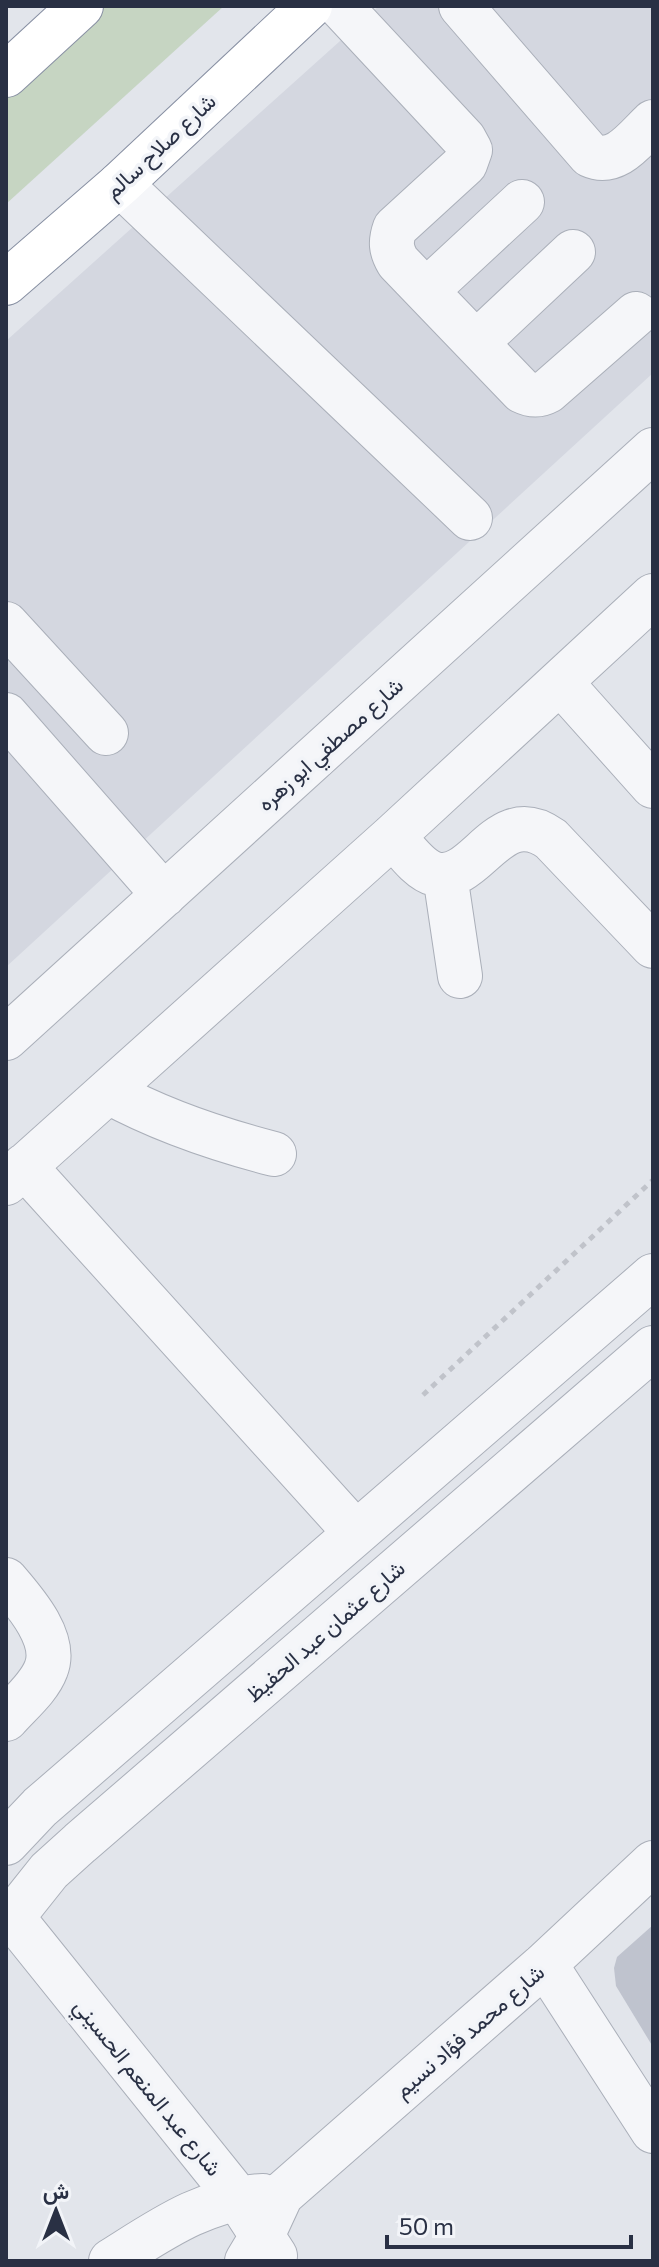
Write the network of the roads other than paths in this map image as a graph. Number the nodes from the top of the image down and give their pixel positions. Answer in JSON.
{"nodes":[{"id":1,"x":81,"y":6,"type":"edge"},
{"id":2,"x":310,"y":6,"type":"edge"},
{"id":3,"x":340,"y":6,"type":"edge"},
{"id":4,"x":461,"y":6,"type":"edge"},
{"id":5,"x":6,"y":75,"type":"edge"},
{"id":6,"x":653,"y":122,"type":"edge"},
{"id":7,"x":120,"y":184,"type":"junction"},
{"id":8,"x":522,"y":202,"type":"dead end"},
{"id":9,"x":573,"y":252,"type":"dead end"},
{"id":10,"x":6,"y":283,"type":"edge"},
{"id":11,"x":426,"y":291,"type":"junction"},
{"id":12,"x":636,"y":314,"type":"dead end"},
{"id":13,"x":476,"y":343,"type":"junction"},
{"id":14,"x":653,"y":450,"type":"edge"},
{"id":15,"x":470,"y":518,"type":"dead end"},
{"id":16,"x":653,"y":596,"type":"edge"},
{"id":17,"x":6,"y":624,"type":"edge"},
{"id":18,"x":560,"y":682,"type":"junction"},
{"id":19,"x":6,"y":715,"type":"edge"},
{"id":20,"x":106,"y":733,"type":"dead end"},
{"id":21,"x":653,"y":786,"type":"edge"},
{"id":22,"x":393,"y":836,"type":"junction"},
{"id":23,"x":445,"y":875,"type":"junction"},
{"id":24,"x":164,"y":895,"type":"junction"},
{"id":25,"x":653,"y":946,"type":"edge"},
{"id":26,"x":460,"y":976,"type":"dead end"},
{"id":27,"x":6,"y":1038,"type":"edge"},
{"id":28,"x":109,"y":1092,"type":"junction"},
{"id":29,"x":274,"y":1154,"type":"dead end"},
{"id":30,"x":15,"y":1174,"type":"edge"},
{"id":31,"x":653,"y":1276,"type":"edge"},
{"id":32,"x":653,"y":1348,"type":"edge"},
{"id":33,"x":356,"y":1533,"type":"junction"},
{"id":34,"x":6,"y":1580,"type":"edge"},
{"id":35,"x":6,"y":1719,"type":"edge"},
{"id":36,"x":6,"y":1843,"type":"edge"},
{"id":37,"x":653,"y":1863,"type":"edge"},
{"id":38,"x":9,"y":1921,"type":"edge"},
{"id":39,"x":545,"y":1964,"type":"junction"},
{"id":40,"x":653,"y":2131,"type":"edge"},
{"id":41,"x":281,"y":2195,"type":"junction"},
{"id":42,"x":237,"y":2197,"type":"junction"},
{"id":43,"x":262,"y":2253,"type":"edge"},
{"id":44,"x":111,"y":2261,"type":"edge"}],
"edges":[{"from":1,"to":5,"type":"highway"},
{"from":2,"to":7,"type":"highway","name":"شارع صلاح سالم"},
{"from":3,"to":11,"type":"street"},
{"from":4,"to":6,"type":"street"},
{"from":7,"to":10,"type":"highway","name":"شارع صلاح سالم"},
{"from":7,"to":15,"type":"street"},
{"from":8,"to":11,"type":"street"},
{"from":9,"to":13,"type":"street"},
{"from":11,"to":13,"type":"street"},
{"from":12,"to":13,"type":"street"},
{"from":14,"to":24,"type":"street","name":"شارع مصطفي ابو زهره"},
{"from":16,"to":18,"type":"street"},
{"from":17,"to":20,"type":"street"},
{"from":18,"to":21,"type":"street"},
{"from":18,"to":22,"type":"street"},
{"from":19,"to":24,"type":"street"},
{"from":22,"to":23,"type":"street"},
{"from":22,"to":28,"type":"street"},
{"from":23,"to":25,"type":"street"},
{"from":23,"to":26,"type":"street"},
{"from":24,"to":27,"type":"street","name":"شارع مصطفي ابو زهره"},
{"from":28,"to":29,"type":"street"},
{"from":28,"to":30,"type":"street"},
{"from":30,"to":33,"type":"street"},
{"from":31,"to":33,"type":"street"},
{"from":32,"to":38,"type":"street","name":"شارع عثمان عبد الحفيظ"},
{"from":33,"to":36,"type":"street"},
{"from":34,"to":35,"type":"street"},
{"from":37,"to":39,"type":"street","name":"شارع محمد فؤاد نسيم"},
{"from":38,"to":42,"type":"street","name":"شارع عبد المنعم الحسيني"},
{"from":39,"to":40,"type":"street"},
{"from":39,"to":41,"type":"street","name":"شارع محمد فؤاد نسيم"},
{"from":41,"to":42,"type":"street"},
{"from":41,"to":43,"type":"street","name":"شارع محمد فؤاد نسيم"},
{"from":42,"to":43,"type":"street","name":"شارع عبد المنعم الحسيني"},
{"from":42,"to":44,"type":"street"}]}
